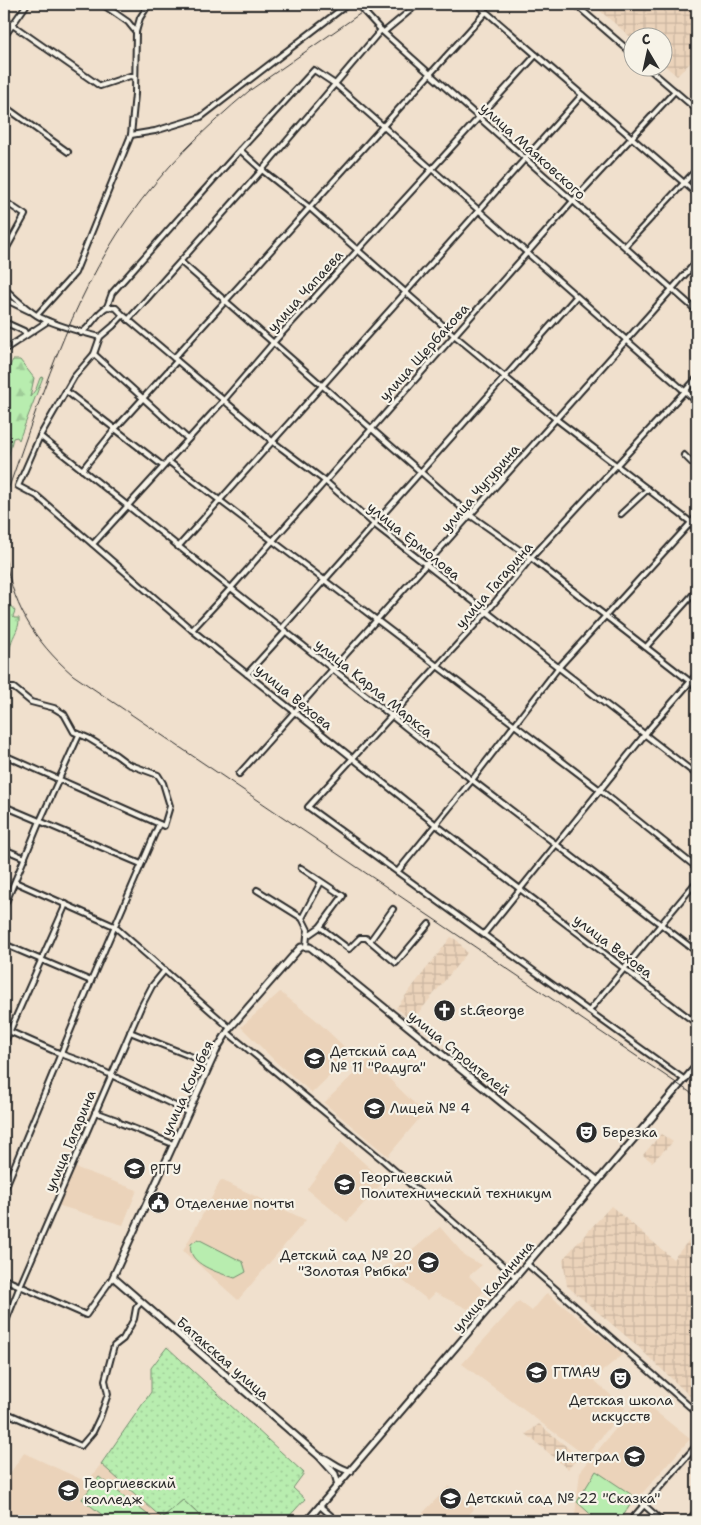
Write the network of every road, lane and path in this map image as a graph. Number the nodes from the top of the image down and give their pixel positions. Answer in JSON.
{"nodes":[{"id":1,"x":27,"y":4,"type":"edge"},
{"id":2,"x":102,"y":4,"type":"edge"},
{"id":3,"x":149,"y":4,"type":"edge"},
{"id":4,"x":348,"y":4,"type":"edge"},
{"id":5,"x":357,"y":4,"type":"edge"},
{"id":6,"x":418,"y":4,"type":"edge"},
{"id":7,"x":477,"y":4,"type":"edge"},
{"id":8,"x":575,"y":4,"type":"edge"},
{"id":9,"x":486,"y":12,"type":"junction"},
{"id":10,"x":140,"y":18,"type":"junction"},
{"id":11,"x":4,"y":20,"type":"edge"},
{"id":12,"x":128,"y":22,"type":"junction"},
{"id":13,"x":12,"y":25,"type":"junction"},
{"id":14,"x":383,"y":31,"type":"junction"},
{"id":15,"x":136,"y":32,"type":"junction"},
{"id":16,"x":4,"y":37,"type":"edge"},
{"id":17,"x":624,"y":46,"type":"edge"},
{"id":18,"x":536,"y":55,"type":"junction"},
{"id":19,"x":430,"y":74,"type":"junction"},
{"id":20,"x":135,"y":77,"type":"junction"},
{"id":21,"x":660,"y":78,"type":"edge"},
{"id":22,"x":335,"y":84,"type":"junction"},
{"id":23,"x":675,"y":91,"type":"junction"},
{"id":24,"x":582,"y":95,"type":"junction"},
{"id":25,"x":4,"y":106,"type":"edge"},
{"id":26,"x":697,"y":110,"type":"edge"},
{"id":27,"x":479,"y":118,"type":"junction"},
{"id":28,"x":383,"y":126,"type":"junction"},
{"id":29,"x":131,"y":135,"type":"junction"},
{"id":30,"x":632,"y":138,"type":"junction"},
{"id":31,"x":240,"y":150,"type":"junction"},
{"id":32,"x":68,"y":152,"type":"dead end"},
{"id":33,"x":525,"y":159,"type":"junction"},
{"id":34,"x":432,"y":169,"type":"junction"},
{"id":35,"x":697,"y":169,"type":"edge"},
{"id":36,"x":262,"y":170,"type":"junction"},
{"id":37,"x":685,"y":183,"type":"junction"},
{"id":38,"x":697,"y":194,"type":"edge"},
{"id":39,"x":4,"y":201,"type":"edge"},
{"id":40,"x":573,"y":202,"type":"junction"},
{"id":41,"x":310,"y":208,"type":"junction"},
{"id":42,"x":479,"y":210,"type":"junction"},
{"id":43,"x":625,"y":246,"type":"junction"},
{"id":44,"x":358,"y":250,"type":"junction"},
{"id":45,"x":4,"y":252,"type":"edge"},
{"id":46,"x":528,"y":253,"type":"junction"},
{"id":47,"x":697,"y":260,"type":"edge"},
{"id":48,"x":181,"y":262,"type":"junction"},
{"id":49,"x":4,"y":288,"type":"edge"},
{"id":50,"x":672,"y":289,"type":"junction"},
{"id":51,"x":406,"y":292,"type":"junction"},
{"id":52,"x":576,"y":297,"type":"junction"},
{"id":53,"x":4,"y":299,"type":"edge"},
{"id":54,"x":226,"y":301,"type":"junction"},
{"id":55,"x":106,"y":307,"type":"junction"},
{"id":56,"x":697,"y":311,"type":"edge"},
{"id":57,"x":36,"y":314,"type":"junction"},
{"id":58,"x":123,"y":316,"type":"junction"},
{"id":59,"x":128,"y":320,"type":"junction"},
{"id":60,"x":48,"y":321,"type":"junction"},
{"id":61,"x":4,"y":322,"type":"edge"},
{"id":62,"x":82,"y":333,"type":"junction"},
{"id":63,"x":26,"y":334,"type":"junction"},
{"id":64,"x":454,"y":335,"type":"junction"},
{"id":65,"x":100,"y":337,"type":"junction"},
{"id":66,"x":626,"y":340,"type":"junction"},
{"id":67,"x":273,"y":343,"type":"junction"},
{"id":68,"x":4,"y":350,"type":"edge"},
{"id":69,"x":94,"y":354,"type":"junction"},
{"id":70,"x":176,"y":360,"type":"junction"},
{"id":71,"x":505,"y":377,"type":"junction"},
{"id":72,"x":697,"y":378,"type":"edge"},
{"id":73,"x":322,"y":386,"type":"junction"},
{"id":74,"x":66,"y":391,"type":"junction"},
{"id":75,"x":685,"y":391,"type":"junction"},
{"id":76,"x":143,"y":398,"type":"junction"},
{"id":77,"x":224,"y":400,"type":"junction"},
{"id":78,"x":697,"y":402,"type":"edge"},
{"id":79,"x":556,"y":419,"type":"junction"},
{"id":80,"x":115,"y":429,"type":"junction"},
{"id":81,"x":372,"y":429,"type":"junction"},
{"id":82,"x":40,"y":436,"type":"junction"},
{"id":83,"x":188,"y":439,"type":"junction"},
{"id":84,"x":272,"y":441,"type":"junction"},
{"id":85,"x":684,"y":455,"type":"dead end"},
{"id":86,"x":168,"y":461,"type":"junction"},
{"id":87,"x":697,"y":461,"type":"edge"},
{"id":88,"x":617,"y":465,"type":"junction"},
{"id":89,"x":163,"y":466,"type":"junction"},
{"id":90,"x":82,"y":470,"type":"junction"},
{"id":91,"x":421,"y":472,"type":"junction"},
{"id":92,"x":324,"y":482,"type":"junction"},
{"id":93,"x":648,"y":489,"type":"junction"},
{"id":94,"x":219,"y":500,"type":"junction"},
{"id":95,"x":128,"y":506,"type":"junction"},
{"id":96,"x":621,"y":514,"type":"dead end"},
{"id":97,"x":470,"y":515,"type":"junction"},
{"id":98,"x":697,"y":516,"type":"edge"},
{"id":99,"x":691,"y":523,"type":"junction"},
{"id":100,"x":375,"y":525,"type":"junction"},
{"id":101,"x":697,"y":528,"type":"edge"},
{"id":102,"x":272,"y":540,"type":"junction"},
{"id":103,"x":93,"y":544,"type":"junction"},
{"id":104,"x":178,"y":547,"type":"junction"},
{"id":105,"x":531,"y":558,"type":"junction"},
{"id":106,"x":426,"y":566,"type":"junction"},
{"id":107,"x":325,"y":581,"type":"junction"},
{"id":108,"x":231,"y":588,"type":"junction"},
{"id":109,"x":697,"y":590,"type":"edge"},
{"id":110,"x":486,"y":613,"type":"junction"},
{"id":111,"x":606,"y":616,"type":"junction"},
{"id":112,"x":376,"y":620,"type":"junction"},
{"id":113,"x":192,"y":630,"type":"junction"},
{"id":114,"x":284,"y":630,"type":"junction"},
{"id":115,"x":646,"y":647,"type":"junction"},
{"id":116,"x":437,"y":666,"type":"junction"},
{"id":117,"x":558,"y":668,"type":"junction"},
{"id":118,"x":332,"y":669,"type":"junction"},
{"id":119,"x":248,"y":674,"type":"junction"},
{"id":120,"x":697,"y":674,"type":"edge"},
{"id":121,"x":690,"y":682,"type":"junction"},
{"id":122,"x":697,"y":687,"type":"edge"},
{"id":123,"x":4,"y":692,"type":"edge"},
{"id":124,"x":294,"y":712,"type":"junction"},
{"id":125,"x":391,"y":716,"type":"junction"},
{"id":126,"x":514,"y":725,"type":"junction"},
{"id":127,"x":79,"y":735,"type":"junction"},
{"id":128,"x":645,"y":735,"type":"junction"},
{"id":129,"x":4,"y":755,"type":"edge"},
{"id":130,"x":352,"y":758,"type":"junction"},
{"id":131,"x":239,"y":774,"type":"dead end"},
{"id":132,"x":697,"y":775,"type":"edge"},
{"id":133,"x":58,"y":779,"type":"junction"},
{"id":134,"x":472,"y":780,"type":"junction"},
{"id":135,"x":600,"y":790,"type":"junction"},
{"id":136,"x":4,"y":806,"type":"edge"},
{"id":137,"x":40,"y":821,"type":"junction"},
{"id":138,"x":159,"y":824,"type":"junction"},
{"id":139,"x":435,"y":824,"type":"junction"},
{"id":140,"x":558,"y":844,"type":"junction"},
{"id":141,"x":4,"y":849,"type":"edge"},
{"id":142,"x":25,"y":858,"type":"junction"},
{"id":143,"x":141,"y":864,"type":"junction"},
{"id":144,"x":300,"y":868,"type":"dead end"},
{"id":145,"x":697,"y":868,"type":"edge"},
{"id":146,"x":398,"y":871,"type":"junction"},
{"id":147,"x":697,"y":881,"type":"edge"},
{"id":148,"x":15,"y":882,"type":"junction"},
{"id":149,"x":321,"y":882,"type":"junction"},
{"id":150,"x":257,"y":890,"type":"dead end"},
{"id":151,"x":520,"y":890,"type":"junction"},
{"id":152,"x":5,"y":900,"type":"edge"},
{"id":153,"x":66,"y":904,"type":"junction"},
{"id":154,"x":4,"y":906,"type":"edge"},
{"id":155,"x":393,"y":909,"type":"dead end"},
{"id":156,"x":302,"y":918,"type":"junction"},
{"id":157,"x":428,"y":924,"type":"dead end"},
{"id":158,"x":661,"y":925,"type":"junction"},
{"id":159,"x":114,"y":926,"type":"junction"},
{"id":160,"x":320,"y":927,"type":"junction"},
{"id":161,"x":484,"y":934,"type":"junction"},
{"id":162,"x":307,"y":936,"type":"junction"},
{"id":163,"x":370,"y":940,"type":"junction"},
{"id":164,"x":4,"y":944,"type":"edge"},
{"id":165,"x":306,"y":946,"type":"junction"},
{"id":166,"x":697,"y":952,"type":"edge"},
{"id":167,"x":41,"y":959,"type":"junction"},
{"id":168,"x":165,"y":970,"type":"junction"},
{"id":169,"x":625,"y":970,"type":"junction"},
{"id":170,"x":91,"y":981,"type":"junction"},
{"id":171,"x":589,"y":1012,"type":"junction"},
{"id":172,"x":697,"y":1024,"type":"edge"},
{"id":173,"x":4,"y":1029,"type":"edge"},
{"id":174,"x":229,"y":1030,"type":"junction"},
{"id":175,"x":10,"y":1032,"type":"junction"},
{"id":176,"x":130,"y":1032,"type":"junction"},
{"id":177,"x":4,"y":1044,"type":"edge"},
{"id":178,"x":61,"y":1054,"type":"junction"},
{"id":179,"x":210,"y":1064,"type":"junction"},
{"id":180,"x":697,"y":1065,"type":"edge"},
{"id":181,"x":112,"y":1074,"type":"junction"},
{"id":182,"x":686,"y":1080,"type":"junction"},
{"id":183,"x":95,"y":1112,"type":"junction"},
{"id":184,"x":188,"y":1112,"type":"junction"},
{"id":185,"x":173,"y":1144,"type":"junction"},
{"id":186,"x":598,"y":1181,"type":"junction"},
{"id":187,"x":4,"y":1188,"type":"edge"},
{"id":188,"x":527,"y":1264,"type":"junction"},
{"id":189,"x":112,"y":1277,"type":"junction"},
{"id":190,"x":516,"y":1277,"type":"junction"},
{"id":191,"x":4,"y":1278,"type":"edge"},
{"id":192,"x":20,"y":1286,"type":"junction"},
{"id":193,"x":141,"y":1302,"type":"junction"},
{"id":194,"x":4,"y":1326,"type":"edge"},
{"id":195,"x":697,"y":1413,"type":"edge"},
{"id":196,"x":4,"y":1415,"type":"edge"},
{"id":197,"x":697,"y":1445,"type":"edge"},
{"id":198,"x":319,"y":1456,"type":"junction"},
{"id":199,"x":350,"y":1471,"type":"junction"},
{"id":200,"x":338,"y":1485,"type":"junction"},
{"id":201,"x":644,"y":1505,"type":"junction"},
{"id":202,"x":320,"y":1506,"type":"junction"},
{"id":203,"x":697,"y":1511,"type":"edge"},
{"id":204,"x":307,"y":1521,"type":"edge"},
{"id":205,"x":337,"y":1521,"type":"edge"},
{"id":206,"x":630,"y":1521,"type":"edge"},
{"id":207,"x":662,"y":1521,"type":"edge"},
{"id":208,"x":688,"y":1521,"type":"edge"}],
"edges":[{"from":1,"to":13,"type":"street"},
{"from":2,"to":12,"type":"street"},
{"from":3,"to":10,"type":"street"},
{"from":4,"to":29,"type":"street"},
{"from":5,"to":14,"type":"street","name":"улица Маяковского"},
{"from":6,"to":14,"type":"street"},
{"from":7,"to":9,"type":"street"},
{"from":8,"to":17,"type":"street"},
{"from":9,"to":18,"type":"street"},
{"from":9,"to":19,"type":"street"},
{"from":10,"to":12,"type":"street"},
{"from":10,"to":15,"type":"street"},
{"from":11,"to":13,"type":"street"},
{"from":12,"to":15,"type":"street"},
{"from":13,"to":16,"type":"street"},
{"from":13,"to":20,"type":"street"},
{"from":14,"to":19,"type":"street","name":"улица Маяковского"},
{"from":14,"to":22,"type":"street"},
{"from":15,"to":20,"type":"street"},
{"from":18,"to":24,"type":"street"},
{"from":18,"to":27,"type":"street","name":"улица Чапаева"},
{"from":19,"to":27,"type":"street","name":"улица Маяковского"},
{"from":19,"to":28,"type":"street"},
{"from":20,"to":29,"type":"street"},
{"from":21,"to":23,"type":"street"},
{"from":22,"to":28,"type":"street"},
{"from":22,"to":31,"type":"street"},
{"from":22,"to":36,"type":"street"},
{"from":23,"to":26,"type":"street"},
{"from":23,"to":30,"type":"street","name":"улица Щербакова"},
{"from":24,"to":30,"type":"street"},
{"from":24,"to":33,"type":"street"},
{"from":25,"to":32,"type":"street"},
{"from":27,"to":33,"type":"street","name":"улица Маяковского"},
{"from":27,"to":34,"type":"street","name":"улица Чапаева"},
{"from":28,"to":34,"type":"street"},
{"from":28,"to":41,"type":"street"},
{"from":29,"to":57,"type":"street"},
{"from":30,"to":37,"type":"street"},
{"from":30,"to":40,"type":"street","name":"улица Щербакова"},
{"from":31,"to":36,"type":"street"},
{"from":31,"to":55,"type":"street"},
{"from":33,"to":40,"type":"street","name":"улица Маяковского"},
{"from":33,"to":42,"type":"street"},
{"from":34,"to":42,"type":"street"},
{"from":34,"to":44,"type":"street","name":"улица Чапаева"},
{"from":35,"to":37,"type":"street"},
{"from":36,"to":41,"type":"street"},
{"from":36,"to":48,"type":"street"},
{"from":37,"to":38,"type":"street"},
{"from":37,"to":43,"type":"street"},
{"from":39,"to":45,"type":"street"},
{"from":40,"to":43,"type":"street","name":"улица Маяковского"},
{"from":40,"to":46,"type":"street","name":"улица Щербакова"},
{"from":41,"to":44,"type":"street"},
{"from":41,"to":54,"type":"street"},
{"from":42,"to":46,"type":"street"},
{"from":42,"to":51,"type":"street"},
{"from":43,"to":50,"type":"street","name":"улица Маяковского"},
{"from":44,"to":51,"type":"street"},
{"from":44,"to":67,"type":"street","name":"улица Чапаева"},
{"from":46,"to":52,"type":"street"},
{"from":46,"to":64,"type":"street","name":"улица Щербакова"},
{"from":47,"to":50,"type":"street","name":"улица Чугурина"},
{"from":48,"to":54,"type":"street"},
{"from":48,"to":59,"type":"street"},
{"from":49,"to":57,"type":"street"},
{"from":50,"to":56,"type":"street","name":"улица Маяковского"},
{"from":50,"to":66,"type":"street","name":"улица Чугурина"},
{"from":51,"to":64,"type":"street"},
{"from":51,"to":73,"type":"street"},
{"from":52,"to":66,"type":"street"},
{"from":52,"to":71,"type":"street"},
{"from":53,"to":57,"type":"street"},
{"from":54,"to":67,"type":"street"},
{"from":54,"to":70,"type":"street"},
{"from":55,"to":58,"type":"street","name":"улица Ермолова"},
{"from":55,"to":62,"type":"street"},
{"from":57,"to":60,"type":"street"},
{"from":58,"to":59,"type":"street","name":"улица Ермолова"},
{"from":58,"to":65,"type":"street"},
{"from":59,"to":70,"type":"street","name":"улица Ермолова"},
{"from":60,"to":62,"type":"street"},
{"from":60,"to":63,"type":"street"},
{"from":61,"to":63,"type":"street"},
{"from":62,"to":65,"type":"street"},
{"from":63,"to":68,"type":"street"},
{"from":64,"to":71,"type":"street"},
{"from":64,"to":81,"type":"street","name":"улица Щербакова"},
{"from":65,"to":69,"type":"street","name":"улица Вехова"},
{"from":66,"to":75,"type":"street"},
{"from":66,"to":79,"type":"street","name":"улица Чугурина"},
{"from":67,"to":73,"type":"street"},
{"from":67,"to":77,"type":"street","name":"улица Чапаева"},
{"from":69,"to":74,"type":"street","name":"улица Вехова"},
{"from":69,"to":76,"type":"street"},
{"from":70,"to":76,"type":"street"},
{"from":70,"to":77,"type":"street","name":"улица Ермолова"},
{"from":71,"to":79,"type":"street"},
{"from":71,"to":91,"type":"street"},
{"from":72,"to":75,"type":"street","name":"улица Гагарина"},
{"from":73,"to":81,"type":"street"},
{"from":73,"to":84,"type":"street"},
{"from":74,"to":80,"type":"street"},
{"from":74,"to":82,"type":"street","name":"улица Вехова"},
{"from":75,"to":78,"type":"street"},
{"from":75,"to":88,"type":"street","name":"улица Гагарина"},
{"from":76,"to":80,"type":"street"},
{"from":76,"to":83,"type":"street"},
{"from":77,"to":83,"type":"street","name":"улица Чапаева"},
{"from":77,"to":84,"type":"street","name":"улица Ермолова"},
{"from":79,"to":88,"type":"street"},
{"from":79,"to":97,"type":"street","name":"улица Чугурина"},
{"from":80,"to":89,"type":"street"},
{"from":80,"to":90,"type":"street"},
{"from":81,"to":91,"type":"street"},
{"from":81,"to":92,"type":"street","name":"улица Щербакова"},
{"from":82,"to":90,"type":"street","name":"улица Карла Маркса"},
{"from":82,"to":103,"type":"street","name":"улица Вехова"},
{"from":83,"to":86,"type":"street","name":"улица Чапаева"},
{"from":84,"to":92,"type":"street","name":"улица Ермолова"},
{"from":84,"to":94,"type":"street"},
{"from":85,"to":87,"type":"street"},
{"from":86,"to":89,"type":"street","name":"улица Чапаева"},
{"from":86,"to":94,"type":"street"},
{"from":88,"to":93,"type":"street"},
{"from":88,"to":105,"type":"street","name":"улица Гагарина"},
{"from":89,"to":95,"type":"street","name":"улица Чапаева"},
{"from":90,"to":95,"type":"street","name":"улица Карла Маркса"},
{"from":91,"to":97,"type":"street"},
{"from":91,"to":100,"type":"street"},
{"from":92,"to":100,"type":"street","name":"улица Ермолова"},
{"from":92,"to":102,"type":"street","name":"улица Щербакова"},
{"from":93,"to":96,"type":"street"},
{"from":93,"to":99,"type":"street"},
{"from":94,"to":102,"type":"street"},
{"from":94,"to":104,"type":"street"},
{"from":95,"to":103,"type":"street","name":"улица Чапаева"},
{"from":95,"to":104,"type":"street","name":"улица Карла Маркса"},
{"from":97,"to":105,"type":"street"},
{"from":97,"to":106,"type":"street","name":"улица Чугурина"},
{"from":98,"to":99,"type":"street"},
{"from":99,"to":101,"type":"street"},
{"from":99,"to":111,"type":"street"},
{"from":100,"to":106,"type":"street","name":"улица Ермолова"},
{"from":100,"to":107,"type":"street"},
{"from":102,"to":107,"type":"street"},
{"from":102,"to":108,"type":"street","name":"улица Щербакова"},
{"from":103,"to":113,"type":"street","name":"улица Вехова"},
{"from":104,"to":108,"type":"street","name":"улица Карла Маркса"},
{"from":105,"to":110,"type":"street","name":"улица Гагарина"},
{"from":105,"to":111,"type":"street"},
{"from":106,"to":110,"type":"street","name":"улица Ермолова"},
{"from":106,"to":112,"type":"street","name":"улица Чугурина"},
{"from":107,"to":112,"type":"street"},
{"from":107,"to":114,"type":"street"},
{"from":108,"to":113,"type":"street","name":"улица Щербакова"},
{"from":108,"to":114,"type":"street","name":"улица Карла Маркса"},
{"from":109,"to":115,"type":"street"},
{"from":110,"to":116,"type":"street","name":"улица Гагарина"},
{"from":110,"to":117,"type":"street","name":"улица Ермолова"},
{"from":111,"to":115,"type":"street"},
{"from":111,"to":117,"type":"street"},
{"from":112,"to":116,"type":"street"},
{"from":112,"to":118,"type":"street","name":"улица Чугурина"},
{"from":113,"to":119,"type":"street","name":"улица Вехова"},
{"from":114,"to":118,"type":"street","name":"улица Карла Маркса"},
{"from":114,"to":119,"type":"street"},
{"from":115,"to":121,"type":"street"},
{"from":116,"to":125,"type":"street","name":"улица Гагарина"},
{"from":116,"to":126,"type":"street"},
{"from":117,"to":126,"type":"street"},
{"from":117,"to":128,"type":"street","name":"улица Ермолова"},
{"from":118,"to":124,"type":"street","name":"улица Чугурина"},
{"from":118,"to":125,"type":"street","name":"улица Карла Маркса"},
{"from":119,"to":124,"type":"street","name":"улица Вехова"},
{"from":120,"to":121,"type":"street"},
{"from":121,"to":122,"type":"street"},
{"from":121,"to":128,"type":"street"},
{"from":123,"to":127,"type":"street"},
{"from":124,"to":130,"type":"street","name":"улица Вехова"},
{"from":124,"to":131,"type":"street","name":"улица Чугурина"},
{"from":125,"to":130,"type":"street","name":"улица Гагарина"},
{"from":125,"to":134,"type":"street","name":"улица Карла Маркса"},
{"from":126,"to":134,"type":"street"},
{"from":126,"to":135,"type":"street"},
{"from":127,"to":133,"type":"street"},
{"from":127,"to":138,"type":"street"},
{"from":128,"to":132,"type":"street","name":"улица Ермолова"},
{"from":128,"to":135,"type":"street"},
{"from":129,"to":133,"type":"street"},
{"from":130,"to":139,"type":"street","name":"улица Вехова"},
{"from":130,"to":146,"type":"street","name":"улица Гагарина"},
{"from":133,"to":137,"type":"street"},
{"from":133,"to":138,"type":"street"},
{"from":134,"to":139,"type":"street"},
{"from":134,"to":140,"type":"street","name":"улица Карла Маркса"},
{"from":135,"to":140,"type":"street"},
{"from":135,"to":145,"type":"street"},
{"from":136,"to":137,"type":"street"},
{"from":137,"to":142,"type":"street"},
{"from":137,"to":143,"type":"street"},
{"from":138,"to":143,"type":"street"},
{"from":139,"to":146,"type":"street"},
{"from":139,"to":151,"type":"street","name":"улица Вехова"},
{"from":140,"to":151,"type":"street"},
{"from":140,"to":158,"type":"street","name":"улица Карла Маркса"},
{"from":141,"to":142,"type":"street"},
{"from":142,"to":148,"type":"street"},
{"from":143,"to":159,"type":"street"},
{"from":144,"to":149,"type":"street"},
{"from":146,"to":161,"type":"street"},
{"from":147,"to":158,"type":"street"},
{"from":148,"to":152,"type":"street"},
{"from":148,"to":153,"type":"street"},
{"from":149,"to":156,"type":"street"},
{"from":149,"to":160,"type":"street"},
{"from":150,"to":156,"type":"street"},
{"from":151,"to":161,"type":"street"},
{"from":151,"to":169,"type":"street","name":"улица Вехова"},
{"from":152,"to":154,"type":"street"},
{"from":153,"to":159,"type":"street"},
{"from":153,"to":167,"type":"street"},
{"from":155,"to":163,"type":"street"},
{"from":156,"to":162,"type":"street"},
{"from":157,"to":163,"type":"street"},
{"from":158,"to":166,"type":"street","name":"улица Карла Маркса"},
{"from":158,"to":169,"type":"street"},
{"from":159,"to":168,"type":"street"},
{"from":159,"to":170,"type":"street"},
{"from":160,"to":162,"type":"street"},
{"from":160,"to":163,"type":"street"},
{"from":161,"to":171,"type":"street"},
{"from":162,"to":165,"type":"street"},
{"from":164,"to":167,"type":"street"},
{"from":165,"to":174,"type":"main road","name":"улица Кочубея"},
{"from":165,"to":186,"type":"main road","name":"улица Строителей"},
{"from":167,"to":170,"type":"street"},
{"from":167,"to":175,"type":"street"},
{"from":168,"to":174,"type":"street"},
{"from":168,"to":176,"type":"street","name":"улица Гагарина"},
{"from":169,"to":171,"type":"street"},
{"from":169,"to":172,"type":"street","name":"улица Вехова"},
{"from":170,"to":178,"type":"street"},
{"from":171,"to":182,"type":"street"},
{"from":173,"to":175,"type":"street"},
{"from":174,"to":179,"type":"main road","name":"улица Кочубея"},
{"from":174,"to":190,"type":"street"},
{"from":175,"to":177,"type":"street"},
{"from":175,"to":178,"type":"street"},
{"from":176,"to":179,"type":"street"},
{"from":176,"to":181,"type":"street","name":"улица Гагарина"},
{"from":178,"to":181,"type":"street"},
{"from":178,"to":187,"type":"street"},
{"from":179,"to":184,"type":"main road","name":"улица Кочубея"},
{"from":180,"to":182,"type":"main road","name":"улица Калинина"},
{"from":181,"to":183,"type":"street","name":"улица Гагарина"},
{"from":181,"to":184,"type":"street"},
{"from":182,"to":186,"type":"main road","name":"улица Калинина"},
{"from":183,"to":185,"type":"street"},
{"from":183,"to":192,"type":"street","name":"улица Гагарина"},
{"from":184,"to":185,"type":"main road","name":"улица Кочубея"},
{"from":185,"to":189,"type":"main road","name":"улица Кочубея"},
{"from":186,"to":188,"type":"main road","name":"улица Калинина"},
{"from":188,"to":190,"type":"main road","name":"улица Калинина"},
{"from":188,"to":195,"type":"street"},
{"from":189,"to":192,"type":"street","name":"улица Кочубея"},
{"from":189,"to":193,"type":"main road","name":"Батакская улица"},
{"from":190,"to":199,"type":"main road","name":"улица Калинина"},
{"from":191,"to":192,"type":"street"},
{"from":192,"to":194,"type":"street","name":"улица Гагарина"},
{"from":193,"to":196,"type":"street"},
{"from":193,"to":198,"type":"main road","name":"Батакская улица"},
{"from":197,"to":201,"type":"street"},
{"from":198,"to":199,"type":"main road","name":"Батакская улица"},
{"from":198,"to":200,"type":"main road","name":"Батакская улица"},
{"from":199,"to":200,"type":"main road","name":"улица Калинина"},
{"from":200,"to":202,"type":"main road","name":"улица Калинина"},
{"from":201,"to":206,"type":"street"},
{"from":201,"to":207,"type":"street"},
{"from":202,"to":204,"type":"main road","name":"улица Калинина"},
{"from":202,"to":205,"type":"street"},
{"from":203,"to":208,"type":"street"}]}
